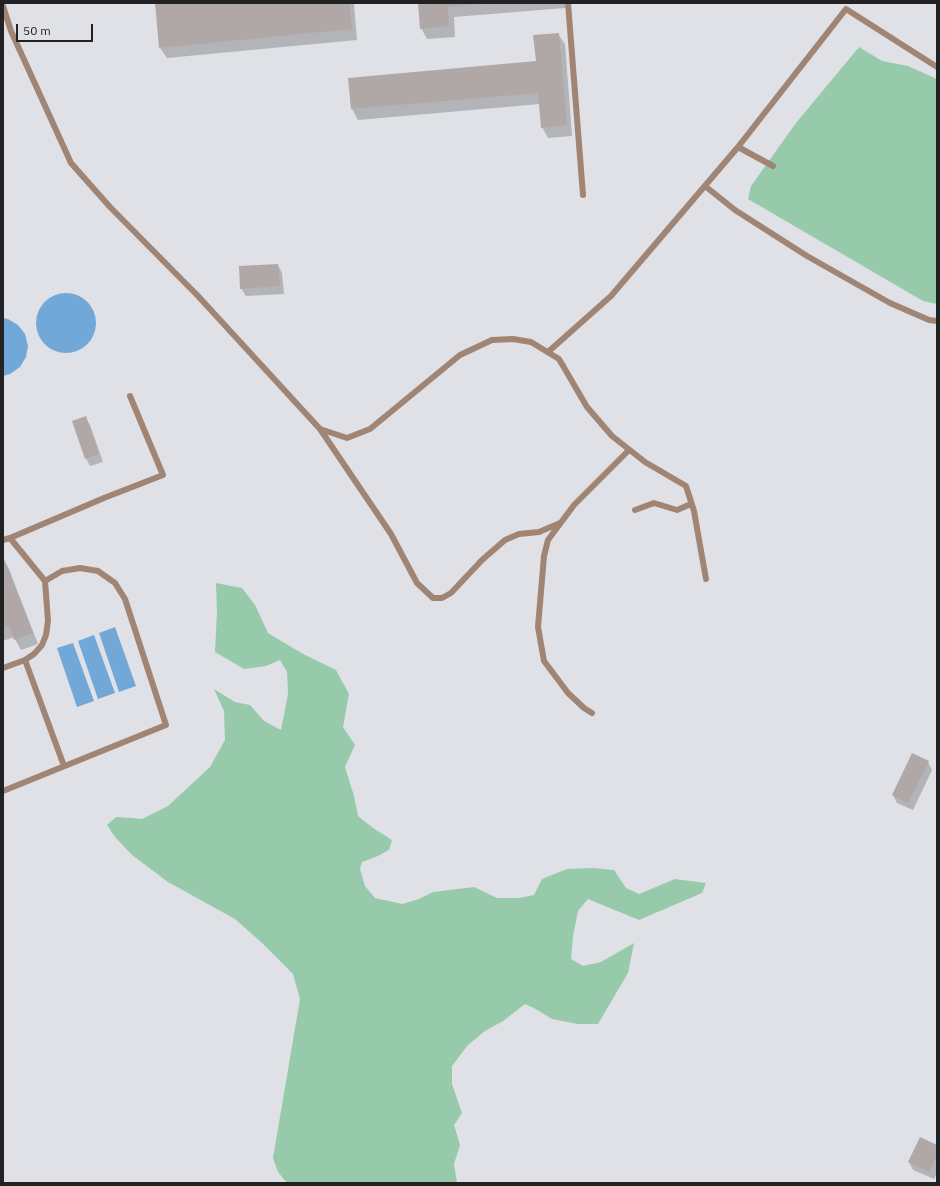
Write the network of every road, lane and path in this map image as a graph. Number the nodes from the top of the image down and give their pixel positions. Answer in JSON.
{"nodes":[{"id":1,"x":568,"y":3,"type":"edge"},
{"id":2,"x":3,"y":6,"type":"edge"},
{"id":3,"x":937,"y":67,"type":"edge"},
{"id":4,"x":738,"y":147,"type":"junction"},
{"id":5,"x":773,"y":166,"type":"dead end"},
{"id":6,"x":705,"y":186,"type":"junction"},
{"id":7,"x":583,"y":195,"type":"dead end"},
{"id":8,"x":937,"y":321,"type":"edge"},
{"id":9,"x":548,"y":352,"type":"junction"},
{"id":10,"x":130,"y":396,"type":"dead end"},
{"id":11,"x":320,"y":428,"type":"junction"},
{"id":12,"x":630,"y":450,"type":"junction"},
{"id":13,"x":691,"y":504,"type":"junction"},
{"id":14,"x":634,"y":510,"type":"dead end"},
{"id":15,"x":560,"y":523,"type":"junction"},
{"id":16,"x":10,"y":538,"type":"junction"},
{"id":17,"x":3,"y":540,"type":"edge"},
{"id":18,"x":706,"y":579,"type":"dead end"},
{"id":19,"x":45,"y":581,"type":"junction"},
{"id":20,"x":25,"y":660,"type":"junction"},
{"id":21,"x":3,"y":668,"type":"edge"},
{"id":22,"x":592,"y":713,"type":"dead end"},
{"id":23,"x":64,"y":766,"type":"junction"},
{"id":24,"x":3,"y":792,"type":"edge"}],
"edges":[{"from":1,"to":7,"type":"lane"},
{"from":2,"to":11,"type":"lane"},
{"from":3,"to":4,"type":"lane"},
{"from":4,"to":5,"type":"lane"},
{"from":4,"to":6,"type":"lane"},
{"from":6,"to":8,"type":"lane"},
{"from":6,"to":9,"type":"lane"},
{"from":9,"to":11,"type":"lane"},
{"from":9,"to":12,"type":"lane"},
{"from":10,"to":16,"type":"lane"},
{"from":11,"to":15,"type":"lane"},
{"from":12,"to":13,"type":"lane"},
{"from":12,"to":15,"type":"lane"},
{"from":13,"to":14,"type":"lane"},
{"from":13,"to":18,"type":"lane"},
{"from":15,"to":22,"type":"lane"},
{"from":16,"to":17,"type":"lane"},
{"from":16,"to":19,"type":"lane"},
{"from":19,"to":20,"type":"lane"},
{"from":19,"to":23,"type":"lane"},
{"from":20,"to":21,"type":"lane"},
{"from":20,"to":23,"type":"lane"},
{"from":23,"to":24,"type":"lane"}]}
